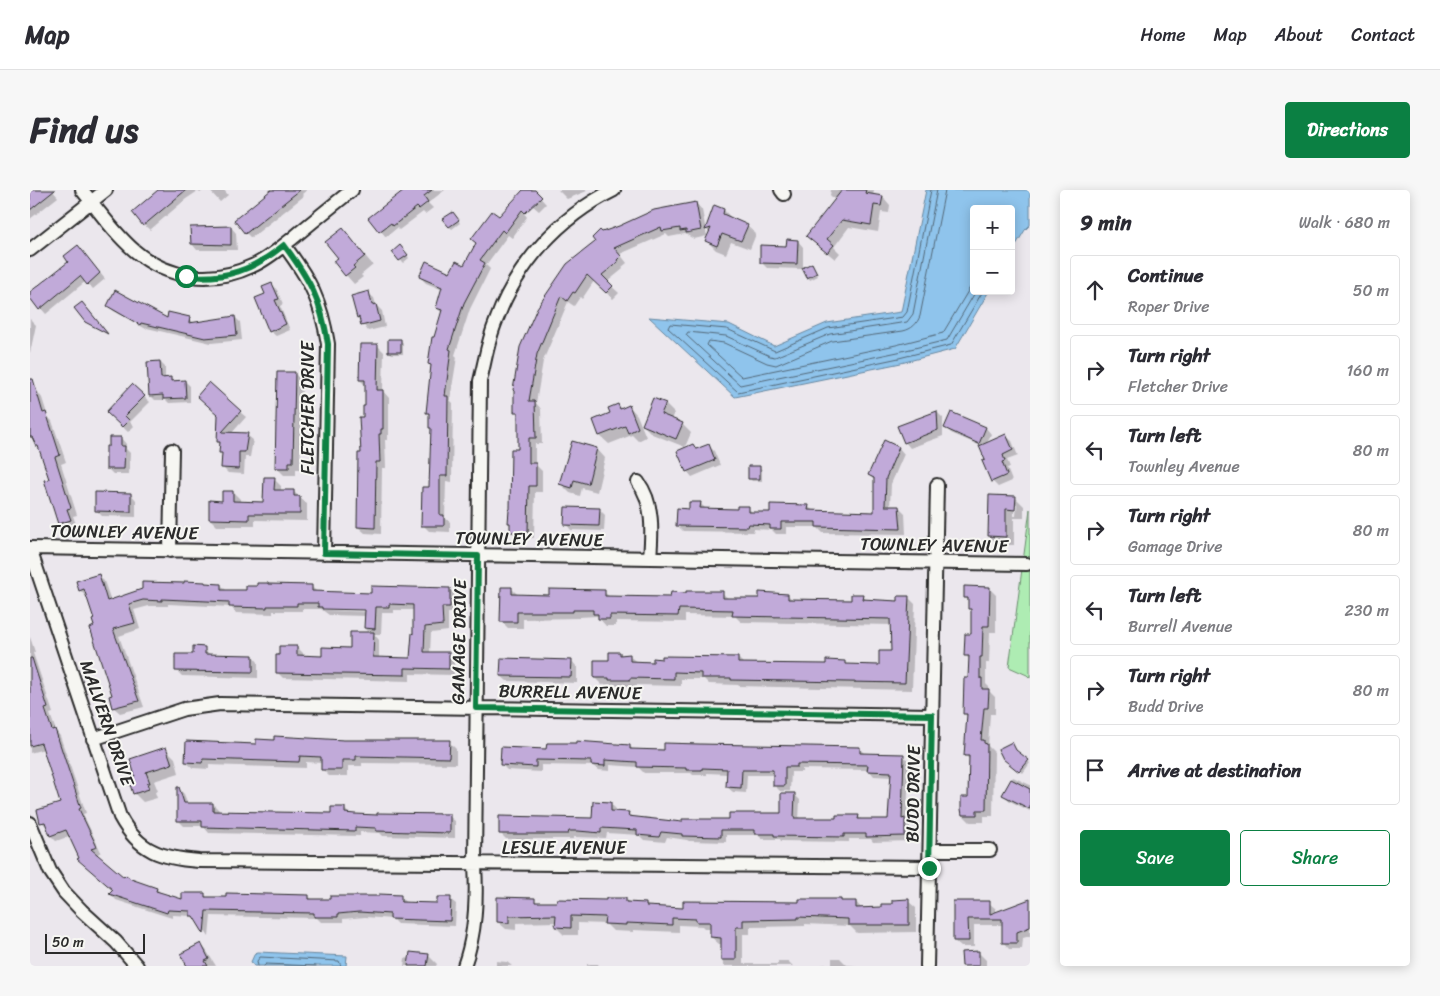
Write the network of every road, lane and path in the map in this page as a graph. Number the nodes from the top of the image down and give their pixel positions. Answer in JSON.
{"nodes":[{"id":1,"x":82,"y":190,"type":"edge"},
{"id":2,"x":106,"y":190,"type":"edge"},
{"id":3,"x":352,"y":190,"type":"edge"},
{"id":4,"x":614,"y":190,"type":"edge"},
{"id":5,"x":91,"y":201,"type":"junction"},
{"id":6,"x":284,"y":245,"type":"junction"},
{"id":7,"x":31,"y":250,"type":"edge"},
{"id":8,"x":172,"y":450,"type":"dead end"},
{"id":9,"x":638,"y":482,"type":"dead end"},
{"id":10,"x":937,"y":485,"type":"dead end"},
{"id":11,"x":30,"y":548,"type":"edge"},
{"id":12,"x":170,"y":551,"type":"junction"},
{"id":13,"x":324,"y":553,"type":"junction"},
{"id":14,"x":478,"y":556,"type":"junction"},
{"id":15,"x":650,"y":558,"type":"junction"},
{"id":16,"x":935,"y":562,"type":"junction"},
{"id":17,"x":1027,"y":564,"type":"dead end"},
{"id":18,"x":476,"y":708,"type":"junction"},
{"id":19,"x":932,"y":715,"type":"junction"},
{"id":20,"x":93,"y":739,"type":"junction"},
{"id":21,"x":30,"y":824,"type":"edge"},
{"id":22,"x":930,"y":850,"type":"junction"},
{"id":23,"x":990,"y":850,"type":"dead end"},
{"id":24,"x":199,"y":861,"type":"joint"},
{"id":25,"x":475,"y":865,"type":"junction"},
{"id":26,"x":929,"y":868,"type":"junction"},
{"id":27,"x":137,"y":966,"type":"edge"},
{"id":28,"x":464,"y":966,"type":"edge"},
{"id":29,"x":927,"y":966,"type":"edge"}],
"edges":[{"from":1,"to":5,"type":"street"},
{"from":2,"to":5,"type":"street"},
{"from":3,"to":6,"type":"street"},
{"from":4,"to":14,"type":"street","name":"GAMAGE DRIVE"},
{"from":5,"to":6,"type":"street"},
{"from":5,"to":7,"type":"street"},
{"from":6,"to":13,"type":"street","name":"FLETCHER DRIVE"},
{"from":8,"to":12,"type":"street"},
{"from":9,"to":15,"type":"street"},
{"from":10,"to":16,"type":"street","name":"BUDD DRIVE"},
{"from":11,"to":12,"type":"street","name":"TOWNLEY AVENUE"},
{"from":11,"to":20,"type":"street","name":"MALVERN DRIVE"},
{"from":12,"to":13,"type":"street","name":"TOWNLEY AVENUE"},
{"from":13,"to":14,"type":"street","name":"TOWNLEY AVENUE"},
{"from":14,"to":15,"type":"street","name":"TOWNLEY AVENUE"},
{"from":14,"to":18,"type":"street","name":"GAMAGE DRIVE"},
{"from":15,"to":16,"type":"street","name":"TOWNLEY AVENUE"},
{"from":16,"to":17,"type":"street","name":"TOWNLEY AVENUE"},
{"from":16,"to":19,"type":"street","name":"BUDD DRIVE"},
{"from":18,"to":19,"type":"street","name":"BURRELL AVENUE"},
{"from":18,"to":20,"type":"street","name":"BURRELL AVENUE"},
{"from":18,"to":25,"type":"street","name":"GAMAGE DRIVE"},
{"from":19,"to":22,"type":"street","name":"BUDD DRIVE"},
{"from":20,"to":24,"type":"street","name":"MALVERN DRIVE"},
{"from":21,"to":27,"type":"street"},
{"from":22,"to":23,"type":"street"},
{"from":22,"to":26,"type":"street","name":"BUDD DRIVE"},
{"from":24,"to":25,"type":"street","name":"LESLIE AVENUE"},
{"from":25,"to":26,"type":"street","name":"LESLIE AVENUE"},
{"from":25,"to":28,"type":"street","name":"GAMAGE DRIVE"},
{"from":26,"to":29,"type":"street","name":"BUDD DRIVE"}]}
